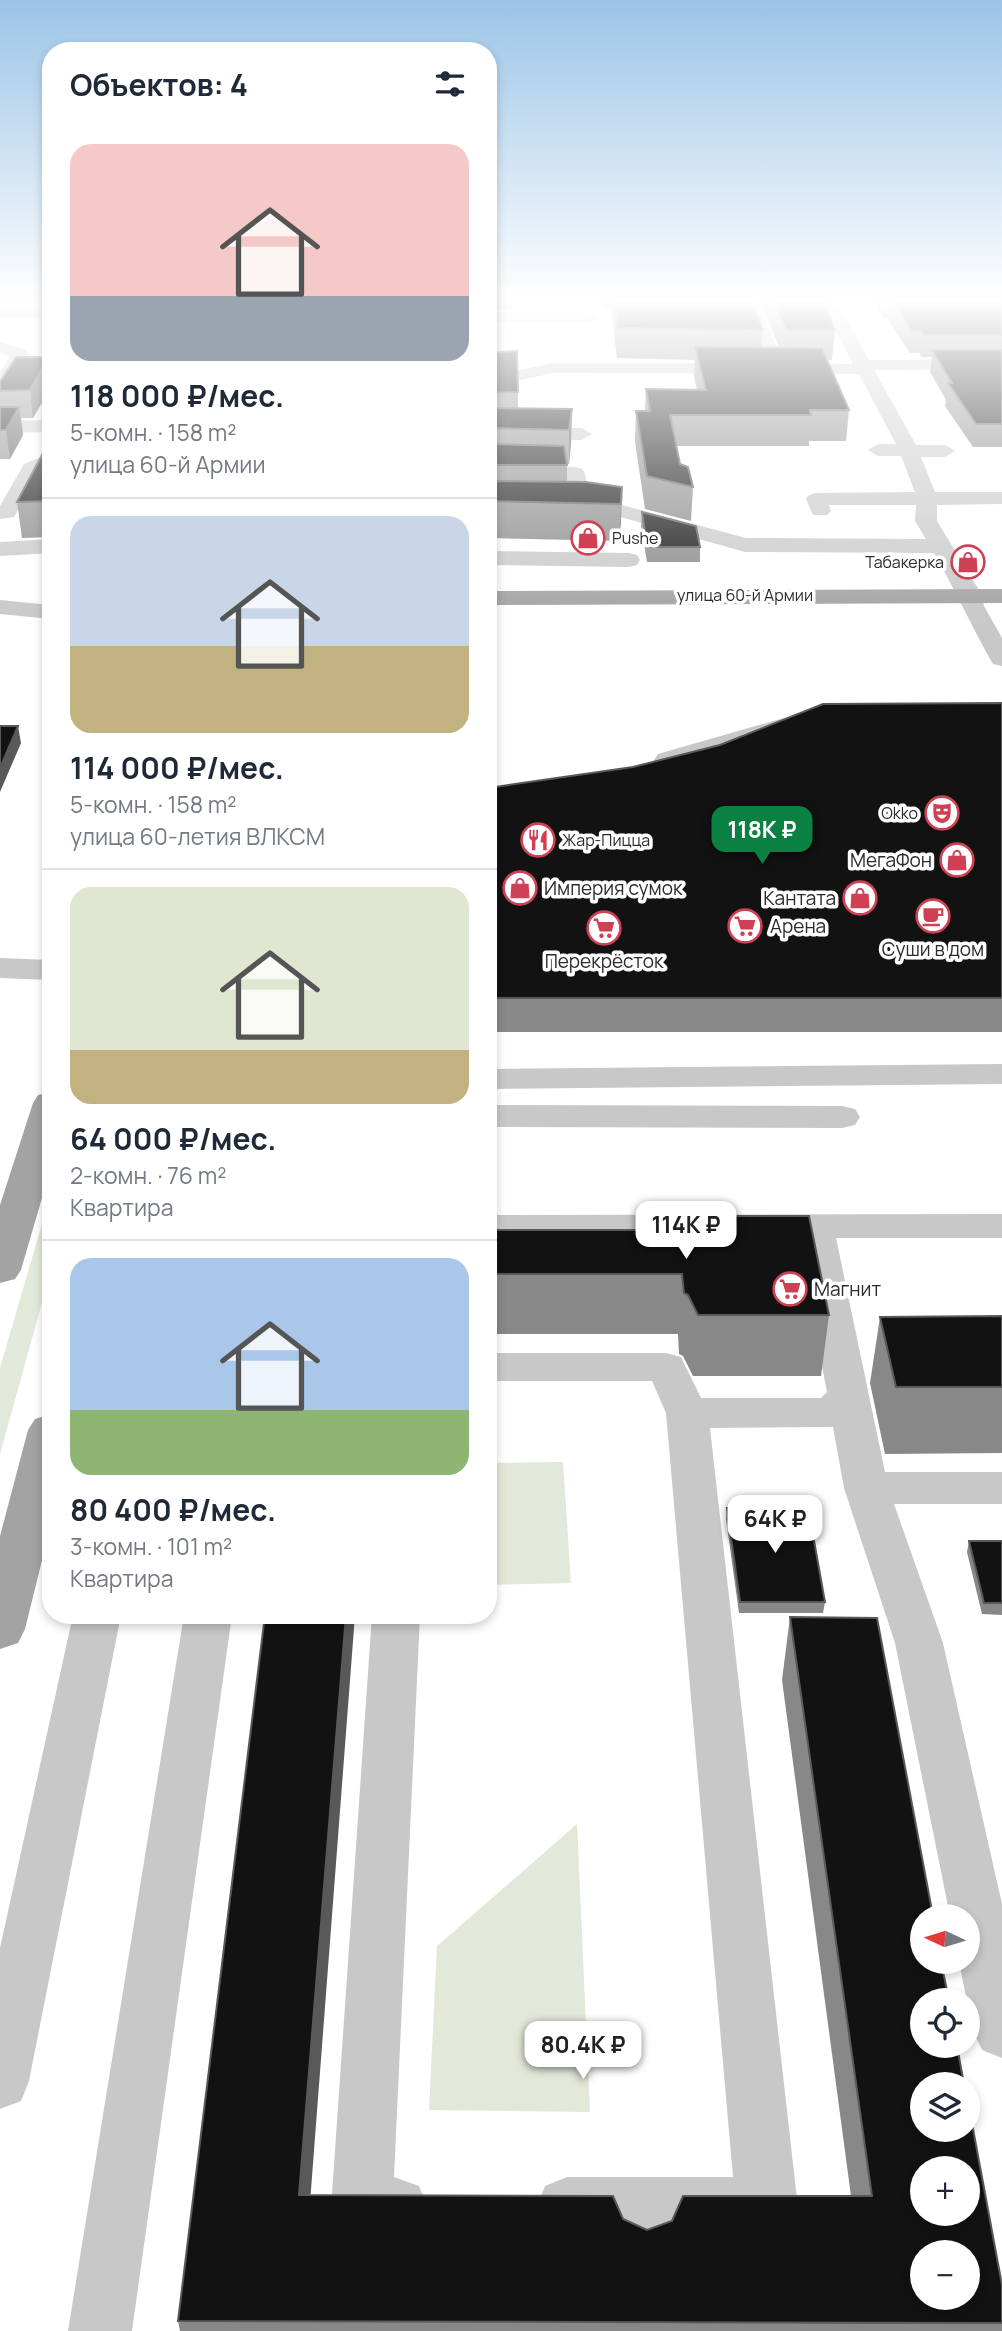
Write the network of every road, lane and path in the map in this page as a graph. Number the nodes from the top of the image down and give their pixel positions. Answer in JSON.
{"nodes":[{"id":1,"x":887,"y":410,"type":"edge"},
{"id":2,"x":42,"y":426,"type":"edge"},
{"id":3,"x":0,"y":427,"type":"edge"},
{"id":4,"x":497,"y":434,"type":"edge"},
{"id":5,"x":582,"y":434,"type":"dead end"},
{"id":6,"x":878,"y":450,"type":"dead end"},
{"id":7,"x":909,"y":450,"type":"junction"},
{"id":8,"x":945,"y":451,"type":"dead end"},
{"id":9,"x":42,"y":462,"type":"edge"},
{"id":10,"x":497,"y":471,"type":"edge"},
{"id":11,"x":576,"y":488,"type":"edge"},
{"id":12,"x":927,"y":498,"type":"junction"},
{"id":13,"x":1002,"y":498,"type":"edge"},
{"id":14,"x":497,"y":509,"type":"edge"},
{"id":15,"x":618,"y":510,"type":"junction"},
{"id":16,"x":820,"y":511,"type":"dead end"},
{"id":17,"x":0,"y":513,"type":"edge"},
{"id":18,"x":940,"y":546,"type":"junction"},
{"id":19,"x":42,"y":547,"type":"edge"},
{"id":20,"x":0,"y":549,"type":"edge"},
{"id":21,"x":497,"y":558,"type":"edge"},
{"id":22,"x":1002,"y":576,"type":"edge"},
{"id":23,"x":497,"y":579,"type":"edge"},
{"id":24,"x":964,"y":586,"type":"junction"},
{"id":25,"x":566,"y":587,"type":"junction"},
{"id":26,"x":0,"y":589,"type":"edge"},
{"id":27,"x":42,"y":596,"type":"edge"},
{"id":28,"x":42,"y":596,"type":"edge"},
{"id":29,"x":1002,"y":596,"type":"edge"},
{"id":30,"x":497,"y":597,"type":"edge"},
{"id":31,"x":497,"y":603,"type":"edge"},
{"id":32,"x":0,"y":605,"type":"edge"},
{"id":33,"x":42,"y":611,"type":"edge"},
{"id":34,"x":1002,"y":659,"type":"edge"},
{"id":35,"x":824,"y":721,"type":"edge"},
{"id":36,"x":648,"y":765,"type":"edge"},
{"id":37,"x":0,"y":968,"type":"edge"},
{"id":38,"x":42,"y":970,"type":"edge"},
{"id":39,"x":1002,"y":1074,"type":"edge"},
{"id":40,"x":497,"y":1079,"type":"edge"},
{"id":41,"x":497,"y":1116,"type":"edge"},
{"id":42,"x":842,"y":1117,"type":"dead end"},
{"id":43,"x":42,"y":1129,"type":"edge"},
{"id":44,"x":814,"y":1226,"type":"junction"},
{"id":45,"x":1002,"y":1226,"type":"edge"},
{"id":46,"x":497,"y":1227,"type":"edge"},
{"id":47,"x":6,"y":1231,"type":"edge"},
{"id":48,"x":497,"y":1367,"type":"edge"},
{"id":49,"x":849,"y":1396,"type":"junction"},
{"id":50,"x":687,"y":1413,"type":"junction"},
{"id":51,"x":42,"y":1465,"type":"edge"},
{"id":52,"x":866,"y":1488,"type":"junction"},
{"id":53,"x":1002,"y":1488,"type":"edge"},
{"id":54,"x":95,"y":1624,"type":"edge"},
{"id":55,"x":207,"y":1624,"type":"edge"},
{"id":56,"x":395,"y":1624,"type":"edge"},
{"id":57,"x":0,"y":1629,"type":"edge"},
{"id":58,"x":1002,"y":2031,"type":"edge"},
{"id":59,"x":0,"y":2081,"type":"edge"},
{"id":60,"x":442,"y":2208,"type":"edge"},
{"id":61,"x":522,"y":2208,"type":"edge"},
{"id":62,"x":100,"y":2331,"type":"edge"}],
"edges":[{"from":1,"to":7,"type":"street"},
{"from":2,"to":3,"type":"street"},
{"from":4,"to":5,"type":"street"},
{"from":6,"to":7,"type":"street"},
{"from":7,"to":8,"type":"street"},
{"from":7,"to":12,"type":"street"},
{"from":9,"to":17,"type":"street"},
{"from":10,"to":11,"type":"street"},
{"from":12,"to":13,"type":"street"},
{"from":12,"to":16,"type":"street"},
{"from":12,"to":18,"type":"street"},
{"from":14,"to":15,"type":"street"},
{"from":15,"to":18,"type":"street"},
{"from":15,"to":21,"type":"street"},
{"from":18,"to":24,"type":"street"},
{"from":19,"to":20,"type":"street"},
{"from":22,"to":24,"type":"main road","name":"улица 60-й Армии"},
{"from":23,"to":25,"type":"main road","name":"улица 60-й Армии"},
{"from":24,"to":25,"type":"main road","name":"улица 60-й Армии"},
{"from":24,"to":29,"type":"main road","name":"улица 60-й Армии"},
{"from":24,"to":34,"type":"street"},
{"from":25,"to":30,"type":"main road","name":"улица 60-й Армии"},
{"from":25,"to":31,"type":"main road"},
{"from":26,"to":27,"type":"street"},
{"from":28,"to":32,"type":"street"},
{"from":32,"to":33,"type":"street"},
{"from":35,"to":36,"type":"street"},
{"from":37,"to":38,"type":"street"},
{"from":39,"to":40,"type":"street"},
{"from":41,"to":42,"type":"street"},
{"from":43,"to":47,"type":"main road"},
{"from":44,"to":45,"type":"street"},
{"from":44,"to":46,"type":"street"},
{"from":44,"to":49,"type":"street"},
{"from":48,"to":50,"type":"street"},
{"from":49,"to":50,"type":"street"},
{"from":49,"to":52,"type":"street"},
{"from":50,"to":61,"type":"street"},
{"from":51,"to":57,"type":"main road"},
{"from":52,"to":53,"type":"street"},
{"from":52,"to":58,"type":"street"},
{"from":54,"to":59,"type":"street"},
{"from":55,"to":62,"type":"street"},
{"from":56,"to":60,"type":"street"}]}
